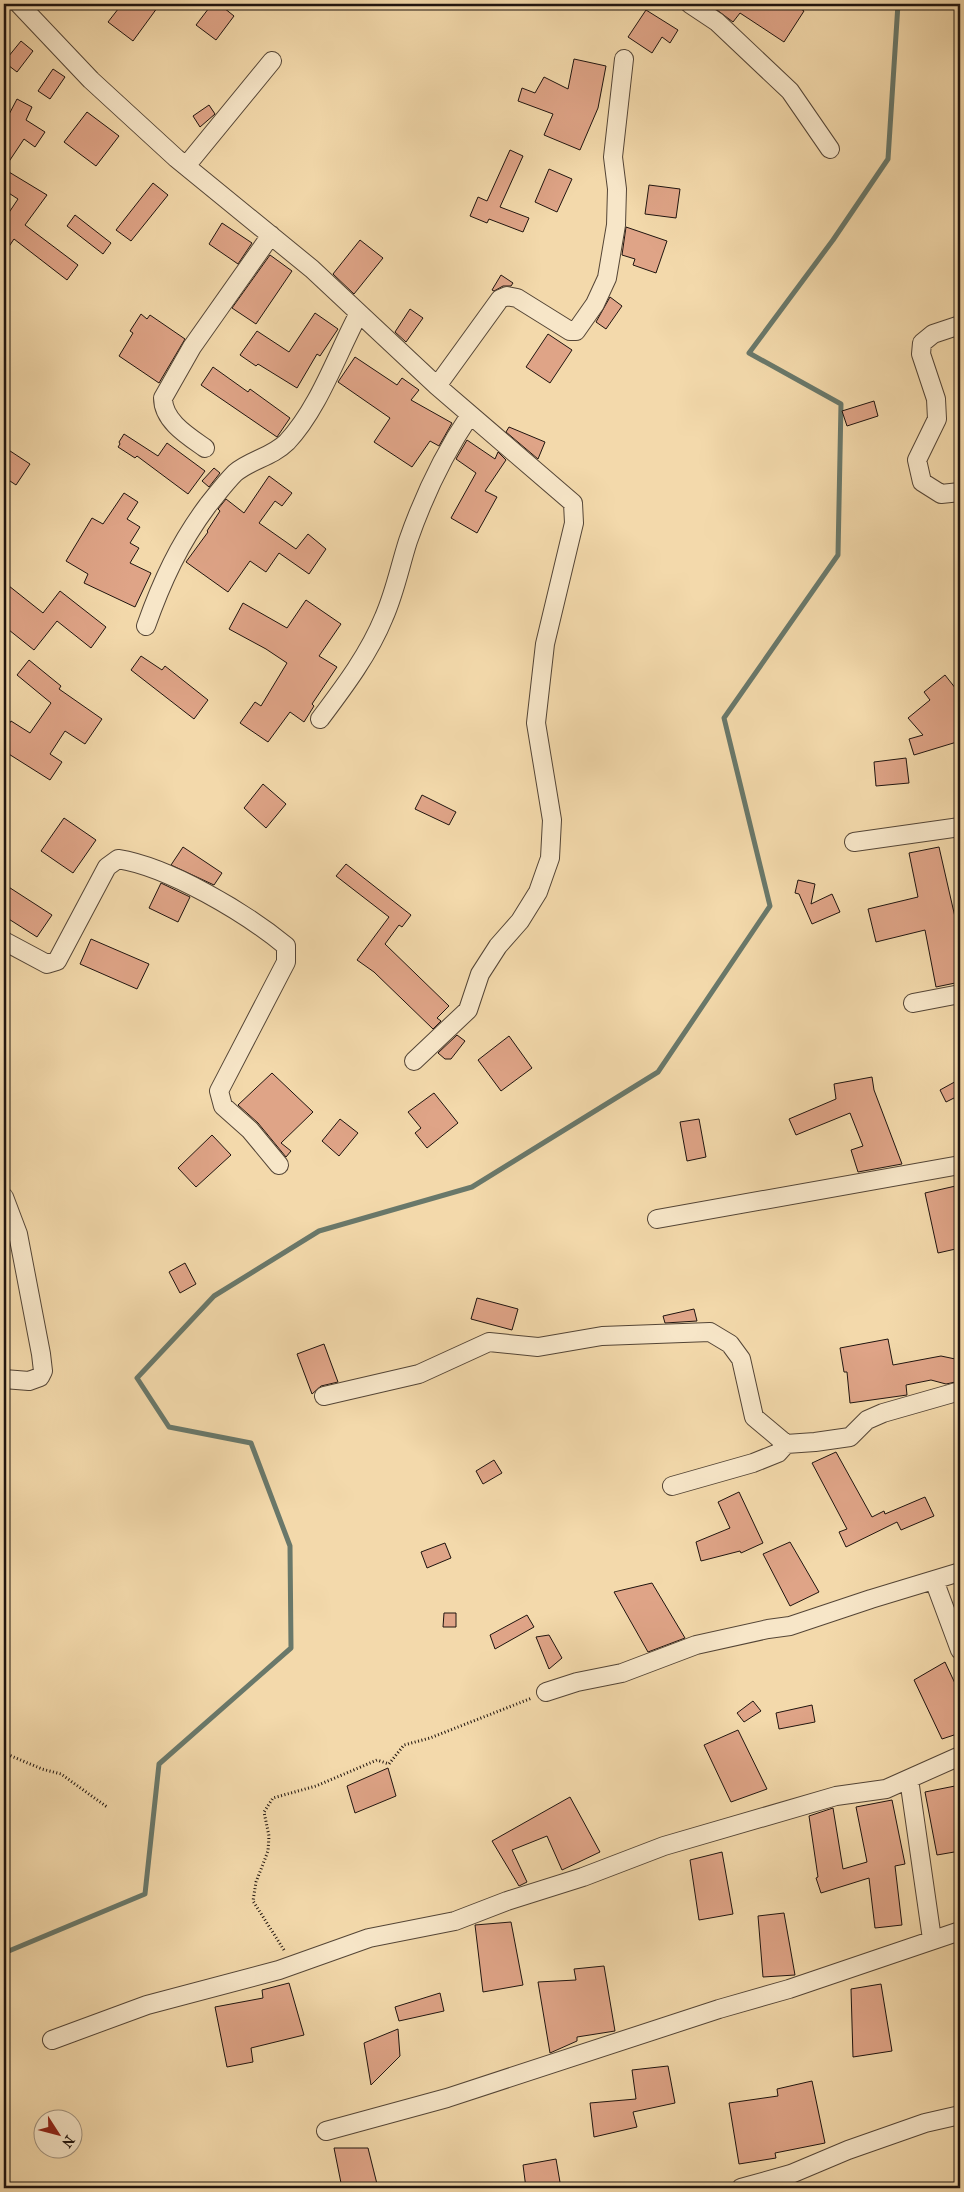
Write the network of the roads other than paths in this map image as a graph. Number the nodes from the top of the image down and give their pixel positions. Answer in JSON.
{"nodes":[{"id":1,"x":19,"y":4,"type":"edge"},
{"id":2,"x":690,"y":4,"type":"edge"},
{"id":3,"x":624,"y":59,"type":"dead end"},
{"id":4,"x":272,"y":61,"type":"dead end"},
{"id":5,"x":830,"y":149,"type":"dead end"},
{"id":6,"x":186,"y":166,"type":"junction"},
{"id":7,"x":271,"y":235,"type":"junction"},
{"id":8,"x":359,"y":313,"type":"junction"},
{"id":9,"x":960,"y":325,"type":"edge"},
{"id":10,"x":438,"y":386,"type":"junction"},
{"id":11,"x":470,"y":415,"type":"junction"},
{"id":12,"x":205,"y":448,"type":"dead end"},
{"id":13,"x":960,"y":492,"type":"edge"},
{"id":14,"x":146,"y":626,"type":"dead end"},
{"id":15,"x":320,"y":720,"type":"dead end"},
{"id":16,"x":960,"y":827,"type":"edge"},
{"id":17,"x":854,"y":842,"type":"dead end"},
{"id":18,"x":4,"y":941,"type":"edge"},
{"id":19,"x":960,"y":994,"type":"edge"},
{"id":20,"x":913,"y":1003,"type":"dead end"},
{"id":21,"x":414,"y":1062,"type":"dead end"},
{"id":22,"x":279,"y":1165,"type":"dead end"},
{"id":23,"x":960,"y":1166,"type":"edge"},
{"id":24,"x":4,"y":1197,"type":"edge"},
{"id":25,"x":657,"y":1219,"type":"dead end"},
{"id":26,"x":4,"y":1380,"type":"edge"},
{"id":27,"x":960,"y":1391,"type":"edge"},
{"id":28,"x":324,"y":1396,"type":"dead end"},
{"id":29,"x":786,"y":1444,"type":"junction"},
{"id":30,"x":672,"y":1486,"type":"dead end"},
{"id":31,"x":960,"y":1572,"type":"edge"},
{"id":32,"x":934,"y":1580,"type":"junction"},
{"id":33,"x":960,"y":1650,"type":"edge"},
{"id":34,"x":546,"y":1692,"type":"road end"},
{"id":35,"x":960,"y":1756,"type":"edge"},
{"id":36,"x":909,"y":1779,"type":"junction"},
{"id":37,"x":960,"y":1931,"type":"edge"},
{"id":38,"x":932,"y":1939,"type":"junction"},
{"id":39,"x":52,"y":2040,"type":"dead end"},
{"id":40,"x":960,"y":2115,"type":"edge"},
{"id":41,"x":326,"y":2131,"type":"dead end"},
{"id":42,"x":740,"y":2188,"type":"edge"}],
"edges":[{"from":1,"to":6,"type":"street"},
{"from":2,"to":5,"type":"street"},
{"from":3,"to":10,"type":"street"},
{"from":4,"to":6,"type":"street"},
{"from":6,"to":7,"type":"street"},
{"from":7,"to":8,"type":"street"},
{"from":7,"to":12,"type":"street"},
{"from":8,"to":10,"type":"street"},
{"from":8,"to":14,"type":"street"},
{"from":9,"to":13,"type":"street"},
{"from":10,"to":11,"type":"street"},
{"from":11,"to":15,"type":"street"},
{"from":11,"to":21,"type":"street"},
{"from":16,"to":17,"type":"street"},
{"from":18,"to":22,"type":"street"},
{"from":19,"to":20,"type":"street"},
{"from":23,"to":25,"type":"street"},
{"from":24,"to":26,"type":"street"},
{"from":27,"to":29,"type":"street"},
{"from":28,"to":29,"type":"street"},
{"from":29,"to":30,"type":"street"},
{"from":31,"to":32,"type":"street"},
{"from":32,"to":33,"type":"street"},
{"from":32,"to":34,"type":"street"},
{"from":35,"to":36,"type":"street"},
{"from":36,"to":38,"type":"street"},
{"from":36,"to":39,"type":"street"},
{"from":37,"to":38,"type":"street"},
{"from":38,"to":41,"type":"street"},
{"from":40,"to":42,"type":"street"}]}
